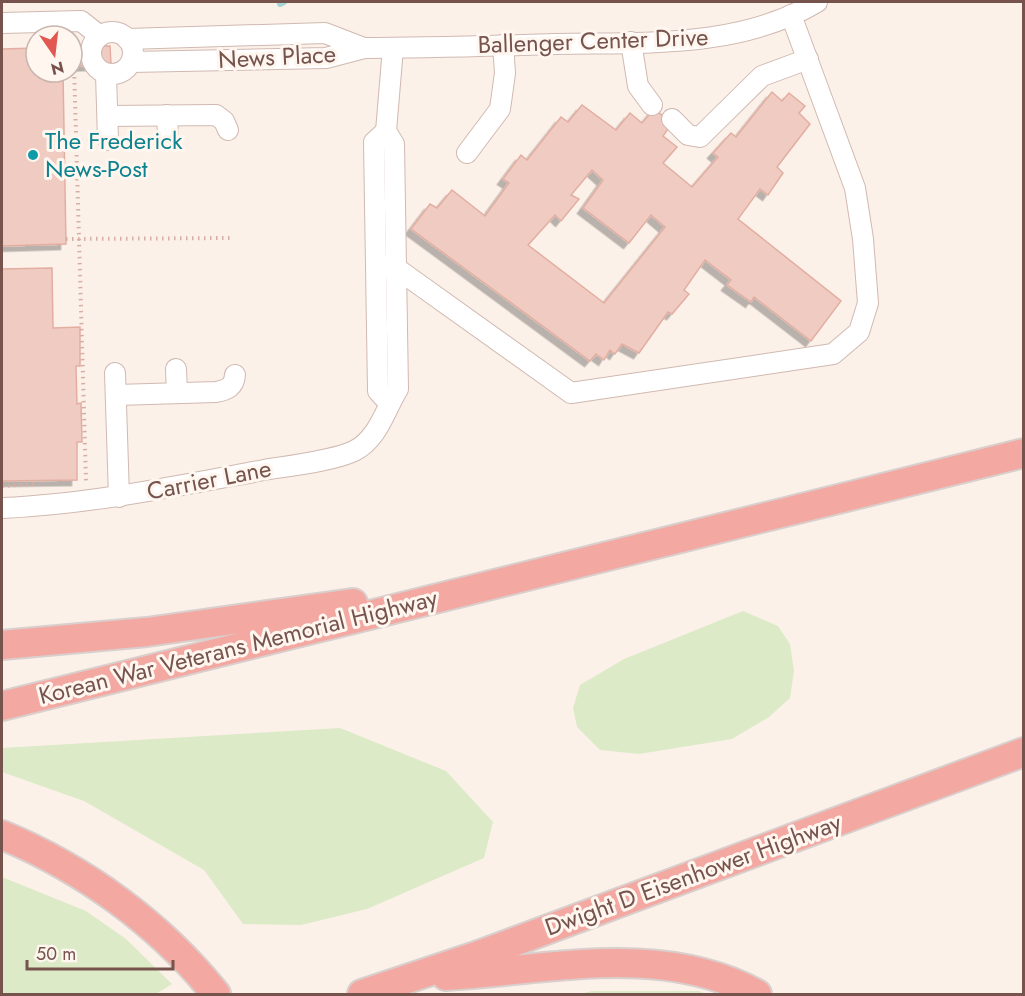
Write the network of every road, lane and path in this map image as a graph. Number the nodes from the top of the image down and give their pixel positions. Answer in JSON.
{"nodes":[{"id":1,"x":817,"y":2,"type":"edge"},
{"id":2,"x":791,"y":15,"type":"junction"},
{"id":3,"x":2,"y":23,"type":"edge"},
{"id":4,"x":100,"y":36,"type":"junction"},
{"id":5,"x":127,"y":39,"type":"junction"},
{"id":6,"x":631,"y":42,"type":"junction"},
{"id":7,"x":503,"y":45,"type":"junction"},
{"id":8,"x":364,"y":48,"type":"junction"},
{"id":9,"x":393,"y":48,"type":"junction"},
{"id":10,"x":808,"y":59,"type":"junction"},
{"id":11,"x":131,"y":62,"type":"junction"},
{"id":12,"x":106,"y":74,"type":"junction"},
{"id":13,"x":74,"y":84,"type":"edge"},
{"id":14,"x":652,"y":105,"type":"dead end"},
{"id":15,"x":167,"y":115,"type":"junction"},
{"id":16,"x":108,"y":116,"type":"junction"},
{"id":17,"x":672,"y":119,"type":"dead end"},
{"id":18,"x":228,"y":130,"type":"dead end"},
{"id":19,"x":386,"y":131,"type":"junction"},
{"id":20,"x":168,"y":137,"type":"dead end"},
{"id":21,"x":108,"y":140,"type":"dead end"},
{"id":22,"x":467,"y":153,"type":"dead end"},
{"id":23,"x":232,"y":238,"type":"dead end"},
{"id":24,"x":66,"y":239,"type":"dead end"},
{"id":25,"x":78,"y":239,"type":"junction"},
{"id":26,"x":376,"y":266,"type":"junction"},
{"id":27,"x":396,"y":268,"type":"junction"},
{"id":28,"x":176,"y":369,"type":"dead end"},
{"id":29,"x":115,"y":373,"type":"dead end"},
{"id":30,"x":236,"y":375,"type":"dead end"},
{"id":31,"x":177,"y":393,"type":"junction"},
{"id":32,"x":116,"y":395,"type":"junction"},
{"id":33,"x":389,"y":403,"type":"junction"},
{"id":34,"x":1023,"y":453,"type":"edge"},
{"id":35,"x":75,"y":482,"type":"dead end"},
{"id":36,"x":44,"y":484,"type":"dead end"},
{"id":37,"x":2,"y":486,"type":"edge"},
{"id":38,"x":119,"y":497,"type":"junction"},
{"id":39,"x":2,"y":508,"type":"edge"},
{"id":40,"x":474,"y":588,"type":"junction"},
{"id":41,"x":2,"y":645,"type":"edge"},
{"id":42,"x":2,"y":706,"type":"edge"},
{"id":43,"x":1023,"y":752,"type":"edge"},
{"id":44,"x":2,"y":835,"type":"edge"},
{"id":45,"x":408,"y":978,"type":"junction"},
{"id":46,"x":216,"y":994,"type":"edge"},
{"id":47,"x":362,"y":994,"type":"edge"},
{"id":48,"x":757,"y":994,"type":"edge"}],
"edges":[{"from":1,"to":2,"type":"street","name":"Ballenger Center Drive"},
{"from":2,"to":6,"type":"street","name":"Ballenger Center Drive"},
{"from":2,"to":10,"type":"street"},
{"from":3,"to":4,"type":"street"},
{"from":4,"to":5,"type":"street"},
{"from":4,"to":12,"type":"street"},
{"from":5,"to":8,"type":"street","name":"News Place"},
{"from":5,"to":11,"type":"street"},
{"from":6,"to":7,"type":"street","name":"Ballenger Center Drive"},
{"from":6,"to":14,"type":"street"},
{"from":7,"to":9,"type":"street","name":"Ballenger Center Drive"},
{"from":7,"to":22,"type":"street"},
{"from":8,"to":9,"type":"street","name":"Ballenger Center Drive"},
{"from":8,"to":11,"type":"street","name":"News Place"},
{"from":9,"to":19,"type":"street","name":"Carrier Lane"},
{"from":10,"to":17,"type":"street"},
{"from":10,"to":27,"type":"street"},
{"from":11,"to":12,"type":"street"},
{"from":12,"to":16,"type":"street"},
{"from":13,"to":25,"type":"path"},
{"from":15,"to":16,"type":"street"},
{"from":15,"to":18,"type":"street"},
{"from":15,"to":20,"type":"street"},
{"from":16,"to":21,"type":"street"},
{"from":19,"to":26,"type":"street","name":"Carrier Lane"},
{"from":19,"to":27,"type":"street","name":"Carrier Lane"},
{"from":23,"to":25,"type":"path"},
{"from":24,"to":25,"type":"path"},
{"from":25,"to":35,"type":"path"},
{"from":26,"to":27,"type":"street"},
{"from":26,"to":33,"type":"street","name":"Carrier Lane"},
{"from":27,"to":33,"type":"street","name":"Carrier Lane"},
{"from":28,"to":31,"type":"street"},
{"from":29,"to":32,"type":"street"},
{"from":30,"to":31,"type":"street"},
{"from":31,"to":32,"type":"street"},
{"from":32,"to":38,"type":"street"},
{"from":33,"to":38,"type":"street","name":"Carrier Lane"},
{"from":34,"to":40,"type":"highway"},
{"from":36,"to":37,"type":"path"},
{"from":38,"to":39,"type":"street","name":"Carrier Lane"},
{"from":40,"to":41,"type":"highway"},
{"from":40,"to":42,"type":"highway","name":"Korean War Veterans Memorial Highway"},
{"from":43,"to":45,"type":"highway","name":"Dwight D Eisenhower Highway"},
{"from":44,"to":46,"type":"highway"},
{"from":45,"to":47,"type":"highway","name":"Dwight D Eisenhower Highway"},
{"from":45,"to":48,"type":"highway"}]}
